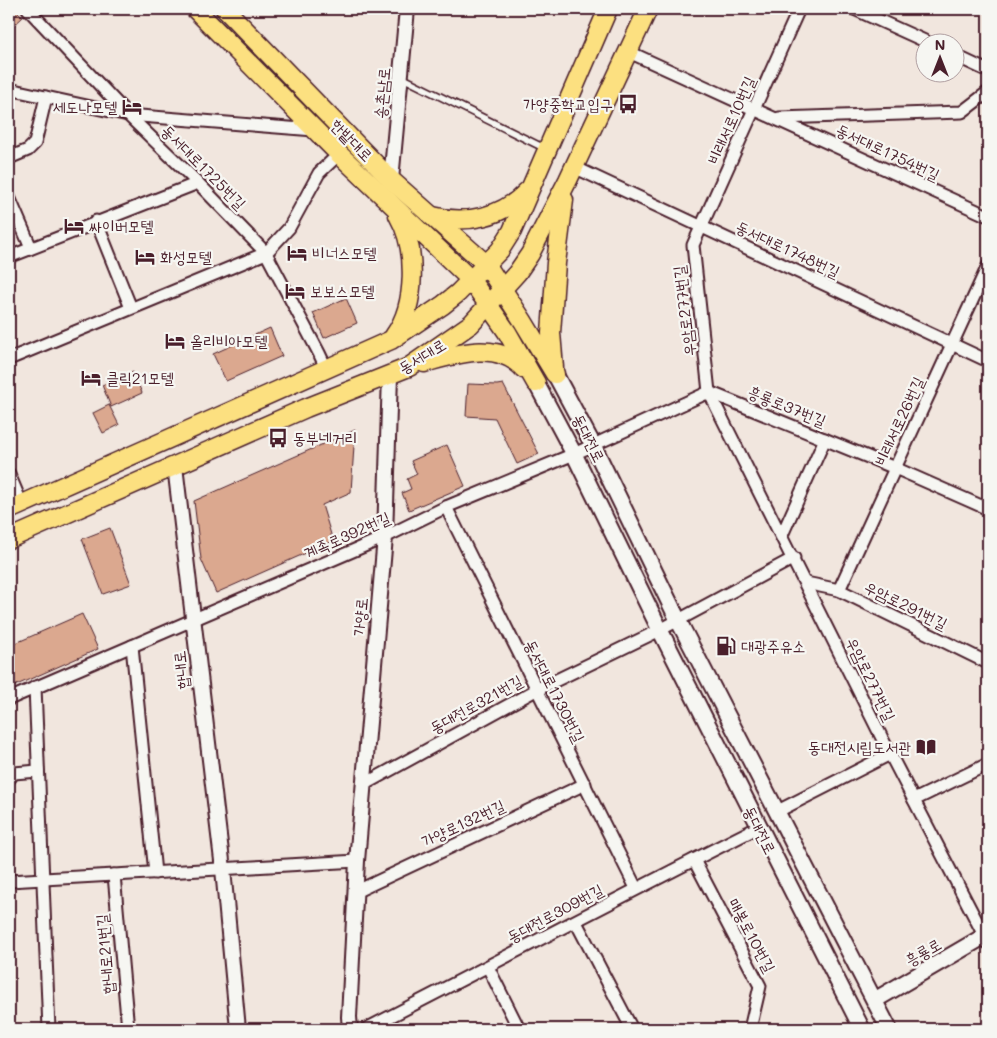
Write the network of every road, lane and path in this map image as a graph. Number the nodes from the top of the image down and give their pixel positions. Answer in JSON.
{"nodes":[{"id":1,"x":28,"y":9,"type":"edge"},
{"id":2,"x":195,"y":9,"type":"edge"},
{"id":3,"x":225,"y":9,"type":"edge"},
{"id":4,"x":408,"y":9,"type":"edge"},
{"id":5,"x":608,"y":9,"type":"edge"},
{"id":6,"x":648,"y":9,"type":"edge"},
{"id":7,"x":799,"y":9,"type":"edge"},
{"id":8,"x":854,"y":9,"type":"edge"},
{"id":9,"x":914,"y":36,"type":"edge"},
{"id":10,"x":629,"y":52,"type":"junction"},
{"id":11,"x":964,"y":60,"type":"edge"},
{"id":12,"x":988,"y":71,"type":"edge"},
{"id":13,"x":401,"y":77,"type":"junction"},
{"id":14,"x":9,"y":89,"type":"edge"},
{"id":15,"x":988,"y":92,"type":"edge"},
{"id":16,"x":46,"y":97,"type":"junction"},
{"id":17,"x":754,"y":109,"type":"junction"},
{"id":18,"x":128,"y":115,"type":"junction"},
{"id":19,"x":775,"y":118,"type":"junction"},
{"id":20,"x":314,"y":130,"type":"junction"},
{"id":21,"x":548,"y":150,"type":"junction"},
{"id":22,"x":339,"y":154,"type":"junction"},
{"id":23,"x":9,"y":158,"type":"edge"},
{"id":24,"x":571,"y":174,"type":"junction"},
{"id":25,"x":391,"y":180,"type":"junction"},
{"id":26,"x":535,"y":181,"type":"junction"},
{"id":27,"x":198,"y":183,"type":"junction"},
{"id":28,"x":9,"y":197,"type":"edge"},
{"id":29,"x":393,"y":206,"type":"junction"},
{"id":30,"x":432,"y":216,"type":"junction"},
{"id":31,"x":988,"y":216,"type":"edge"},
{"id":32,"x":96,"y":221,"type":"junction"},
{"id":33,"x":701,"y":227,"type":"junction"},
{"id":34,"x":692,"y":245,"type":"joint"},
{"id":35,"x":31,"y":248,"type":"junction"},
{"id":36,"x":266,"y":253,"type":"junction"},
{"id":37,"x":9,"y":257,"type":"edge"},
{"id":38,"x":486,"y":264,"type":"junction"},
{"id":39,"x":988,"y":266,"type":"edge"},
{"id":40,"x":471,"y":280,"type":"junction"},
{"id":41,"x":503,"y":290,"type":"junction"},
{"id":42,"x":488,"y":306,"type":"junction"},
{"id":43,"x":131,"y":308,"type":"junction"},
{"id":44,"x":390,"y":340,"type":"junction"},
{"id":45,"x":952,"y":344,"type":"junction"},
{"id":46,"x":9,"y":359,"type":"edge"},
{"id":47,"x":988,"y":361,"type":"edge"},
{"id":48,"x":409,"y":367,"type":"junction"},
{"id":49,"x":327,"y":370,"type":"junction"},
{"id":50,"x":555,"y":374,"type":"junction"},
{"id":51,"x":390,"y":375,"type":"junction"},
{"id":52,"x":536,"y":383,"type":"junction"},
{"id":53,"x":709,"y":392,"type":"junction"},
{"id":54,"x":825,"y":439,"type":"junction"},
{"id":55,"x":593,"y":445,"type":"junction"},
{"id":56,"x":574,"y":454,"type":"junction"},
{"id":57,"x":175,"y":466,"type":"junction"},
{"id":58,"x":895,"y":468,"type":"junction"},
{"id":59,"x":9,"y":474,"type":"edge"},
{"id":60,"x":446,"y":507,"type":"junction"},
{"id":61,"x":15,"y":508,"type":"edge"},
{"id":62,"x":988,"y":509,"type":"edge"},
{"id":63,"x":782,"y":535,"type":"junction"},
{"id":64,"x":385,"y":537,"type":"junction"},
{"id":65,"x":9,"y":539,"type":"edge"},
{"id":66,"x":794,"y":558,"type":"junction"},
{"id":67,"x":806,"y":583,"type":"junction"},
{"id":68,"x":839,"y":590,"type":"junction"},
{"id":69,"x":193,"y":619,"type":"junction"},
{"id":70,"x":678,"y":620,"type":"junction"},
{"id":71,"x":660,"y":630,"type":"junction"},
{"id":72,"x":132,"y":646,"type":"junction"},
{"id":73,"x":988,"y":663,"type":"edge"},
{"id":74,"x":35,"y":687,"type":"junction"},
{"id":75,"x":536,"y":690,"type":"junction"},
{"id":76,"x":9,"y":698,"type":"edge"},
{"id":77,"x":890,"y":754,"type":"junction"},
{"id":78,"x":988,"y":764,"type":"edge"},
{"id":79,"x":38,"y":771,"type":"junction"},
{"id":80,"x":9,"y":779,"type":"edge"},
{"id":81,"x":585,"y":784,"type":"junction"},
{"id":82,"x":362,"y":785,"type":"junction"},
{"id":83,"x":914,"y":800,"type":"junction"},
{"id":84,"x":778,"y":811,"type":"junction"},
{"id":85,"x":759,"y":827,"type":"junction"},
{"id":86,"x":694,"y":860,"type":"junction"},
{"id":87,"x":357,"y":861,"type":"junction"},
{"id":88,"x":223,"y":869,"type":"junction"},
{"id":89,"x":155,"y":873,"type":"junction"},
{"id":90,"x":114,"y":875,"type":"junction"},
{"id":91,"x":43,"y":880,"type":"junction"},
{"id":92,"x":9,"y":882,"type":"edge"},
{"id":93,"x":636,"y":888,"type":"junction"},
{"id":94,"x":355,"y":892,"type":"junction"},
{"id":95,"x":576,"y":922,"type":"junction"},
{"id":96,"x":987,"y":938,"type":"edge"},
{"id":97,"x":488,"y":967,"type":"junction"},
{"id":98,"x":875,"y":1000,"type":"junction"},
{"id":99,"x":49,"y":1029,"type":"edge"},
{"id":100,"x":128,"y":1029,"type":"edge"},
{"id":101,"x":238,"y":1029,"type":"edge"},
{"id":102,"x":350,"y":1029,"type":"edge"},
{"id":103,"x":366,"y":1029,"type":"edge"},
{"id":104,"x":519,"y":1029,"type":"edge"},
{"id":105,"x":632,"y":1029,"type":"edge"},
{"id":106,"x":750,"y":1029,"type":"edge"},
{"id":107,"x":862,"y":1029,"type":"edge"},
{"id":108,"x":890,"y":1029,"type":"edge"}],
"edges":[{"from":1,"to":18,"type":"street","name":"동서대로1725번길"},
{"from":2,"to":20,"type":"main road","name":"한밭대로"},
{"from":3,"to":25,"type":"main road","name":"한밭대로"},
{"from":4,"to":13,"type":"street","name":"송촌남로"},
{"from":5,"to":21,"type":"main road","name":"동서대로"},
{"from":6,"to":10,"type":"main road","name":"동서대로"},
{"from":7,"to":17,"type":"street","name":"비래서로10번길"},
{"from":8,"to":9,"type":"street"},
{"from":10,"to":17,"type":"street","name":"동서대로1754번길"},
{"from":10,"to":24,"type":"main road","name":"동서대로"},
{"from":11,"to":12,"type":"street"},
{"from":13,"to":21,"type":"lane"},
{"from":13,"to":25,"type":"street","name":"송촌남로"},
{"from":14,"to":16,"type":"street","name":"한밭대로"},
{"from":15,"to":19,"type":"street","name":"동서대로1754번길"},
{"from":16,"to":18,"type":"street","name":"한밭대로"},
{"from":16,"to":23,"type":"street"},
{"from":17,"to":19,"type":"street","name":"동서대로1754번길"},
{"from":17,"to":33,"type":"street","name":"비래서로10번길"},
{"from":18,"to":20,"type":"street","name":"한밭대로"},
{"from":18,"to":27,"type":"street","name":"동서대로1725번길"},
{"from":19,"to":31,"type":"street","name":"동서대로1754번길"},
{"from":20,"to":22,"type":"main road","name":"한밭대로"},
{"from":21,"to":26,"type":"main road","name":"동서대로"},
{"from":22,"to":29,"type":"main road","name":"한밭대로"},
{"from":22,"to":36,"type":"street"},
{"from":24,"to":33,"type":"street","name":"동서대로1748번길"},
{"from":24,"to":41,"type":"main road","name":"동서대로"},
{"from":24,"to":50,"type":"main road"},
{"from":25,"to":30,"type":"main road","name":"한밭대로"},
{"from":26,"to":30,"type":"main road"},
{"from":26,"to":38,"type":"main road","name":"동서대로"},
{"from":27,"to":32,"type":"street"},
{"from":27,"to":36,"type":"street","name":"동서대로1725번길"},
{"from":28,"to":35,"type":"street"},
{"from":29,"to":40,"type":"main road","name":"한밭대로"},
{"from":29,"to":44,"type":"main road"},
{"from":30,"to":38,"type":"main road","name":"한밭대로"},
{"from":32,"to":35,"type":"street"},
{"from":32,"to":43,"type":"street"},
{"from":33,"to":34,"type":"street","name":"비래서로10번길"},
{"from":33,"to":45,"type":"street","name":"동서대로1748번길"},
{"from":34,"to":53,"type":"street","name":"우암로277번길"},
{"from":35,"to":37,"type":"street"},
{"from":36,"to":43,"type":"street"},
{"from":36,"to":49,"type":"street","name":"동서대로1725번길"},
{"from":38,"to":40,"type":"main road","name":"동서대로"},
{"from":38,"to":41,"type":"main road","name":"동대전로"},
{"from":39,"to":45,"type":"street","name":"비래서로26번길"},
{"from":40,"to":42,"type":"main road","name":"동대전로"},
{"from":40,"to":44,"type":"main road","name":"동서대로"},
{"from":41,"to":42,"type":"main road","name":"동서대로"},
{"from":41,"to":50,"type":"main road","name":"동대전로"},
{"from":42,"to":48,"type":"main road","name":"동서대로"},
{"from":42,"to":52,"type":"main road","name":"동대전로"},
{"from":43,"to":46,"type":"street"},
{"from":44,"to":49,"type":"main road","name":"동서대로"},
{"from":45,"to":47,"type":"street","name":"동서대로1748번길"},
{"from":45,"to":58,"type":"street","name":"비래서로26번길"},
{"from":48,"to":51,"type":"main road","name":"동서대로"},
{"from":48,"to":52,"type":"main road"},
{"from":49,"to":61,"type":"main road","name":"동서대로"},
{"from":50,"to":55,"type":"main road","name":"동대전로"},
{"from":51,"to":57,"type":"main road","name":"동서대로"},
{"from":51,"to":64,"type":"street","name":"가양로"},
{"from":52,"to":56,"type":"main road","name":"동대전로"},
{"from":53,"to":54,"type":"street","name":"흥룡로37번길"},
{"from":53,"to":55,"type":"street"},
{"from":53,"to":63,"type":"street","name":"우암로277번길"},
{"from":54,"to":58,"type":"street","name":"흥룡로37번길"},
{"from":54,"to":63,"type":"street"},
{"from":55,"to":56,"type":"street"},
{"from":55,"to":70,"type":"main road","name":"동대전로"},
{"from":56,"to":60,"type":"street","name":"계족로392번길"},
{"from":56,"to":71,"type":"main road","name":"동대전로"},
{"from":57,"to":65,"type":"main road","name":"동서대로"},
{"from":57,"to":69,"type":"street","name":"합내로"},
{"from":58,"to":62,"type":"street","name":"흥룡로37번길"},
{"from":58,"to":68,"type":"street","name":"비래서로26번길"},
{"from":59,"to":61,"type":"street"},
{"from":60,"to":64,"type":"street","name":"계족로392번길"},
{"from":60,"to":75,"type":"street","name":"동서대로1730번길"},
{"from":63,"to":66,"type":"street","name":"우암로277번길"},
{"from":64,"to":69,"type":"street","name":"계족로392번길"},
{"from":64,"to":82,"type":"street","name":"가양로"},
{"from":66,"to":67,"type":"street","name":"우암로277번길"},
{"from":66,"to":70,"type":"street"},
{"from":67,"to":68,"type":"street","name":"우암로291번길"},
{"from":67,"to":77,"type":"street","name":"우암로277번길"},
{"from":68,"to":73,"type":"street","name":"우암로291번길"},
{"from":69,"to":72,"type":"street","name":"계족로392번길"},
{"from":69,"to":88,"type":"street","name":"합내로"},
{"from":70,"to":71,"type":"street"},
{"from":70,"to":84,"type":"main road","name":"동대전로"},
{"from":71,"to":75,"type":"street","name":"동대전로321번길"},
{"from":71,"to":85,"type":"main road","name":"동대전로"},
{"from":72,"to":74,"type":"street","name":"계족로392번길"},
{"from":72,"to":89,"type":"street"},
{"from":74,"to":76,"type":"street","name":"계족로392번길"},
{"from":74,"to":79,"type":"street"},
{"from":75,"to":81,"type":"street","name":"동서대로1730번길"},
{"from":75,"to":82,"type":"street","name":"동대전로321번길"},
{"from":77,"to":83,"type":"street","name":"우암로277번길"},
{"from":77,"to":84,"type":"street","name":"동대전로"},
{"from":78,"to":83,"type":"street"},
{"from":79,"to":80,"type":"street"},
{"from":79,"to":91,"type":"street"},
{"from":81,"to":93,"type":"street","name":"동서대로1730번길"},
{"from":81,"to":94,"type":"street","name":"가양로132번길"},
{"from":82,"to":87,"type":"street","name":"가양로"},
{"from":83,"to":96,"type":"street","name":"우암로277번길"},
{"from":84,"to":98,"type":"main road","name":"동대전로"},
{"from":85,"to":86,"type":"street","name":"동대전로309번길"},
{"from":85,"to":107,"type":"main road","name":"동대전로"},
{"from":86,"to":93,"type":"street","name":"동대전로309번길"},
{"from":86,"to":106,"type":"street","name":"매봉로10번길"},
{"from":87,"to":88,"type":"street"},
{"from":87,"to":94,"type":"street","name":"가양로"},
{"from":88,"to":89,"type":"street"},
{"from":88,"to":101,"type":"street","name":"합내로"},
{"from":89,"to":90,"type":"street"},
{"from":90,"to":91,"type":"street"},
{"from":90,"to":100,"type":"street","name":"합내로21번길"},
{"from":91,"to":92,"type":"street"},
{"from":91,"to":99,"type":"street"},
{"from":93,"to":95,"type":"street","name":"동대전로309번길"},
{"from":94,"to":102,"type":"street","name":"가양로"},
{"from":95,"to":97,"type":"street","name":"동대전로309번길"},
{"from":95,"to":105,"type":"street"},
{"from":96,"to":98,"type":"main road","name":"흥룡로"},
{"from":97,"to":103,"type":"street","name":"동대전로309번길"},
{"from":97,"to":104,"type":"street"},
{"from":98,"to":108,"type":"main road","name":"동대전로"}]}
